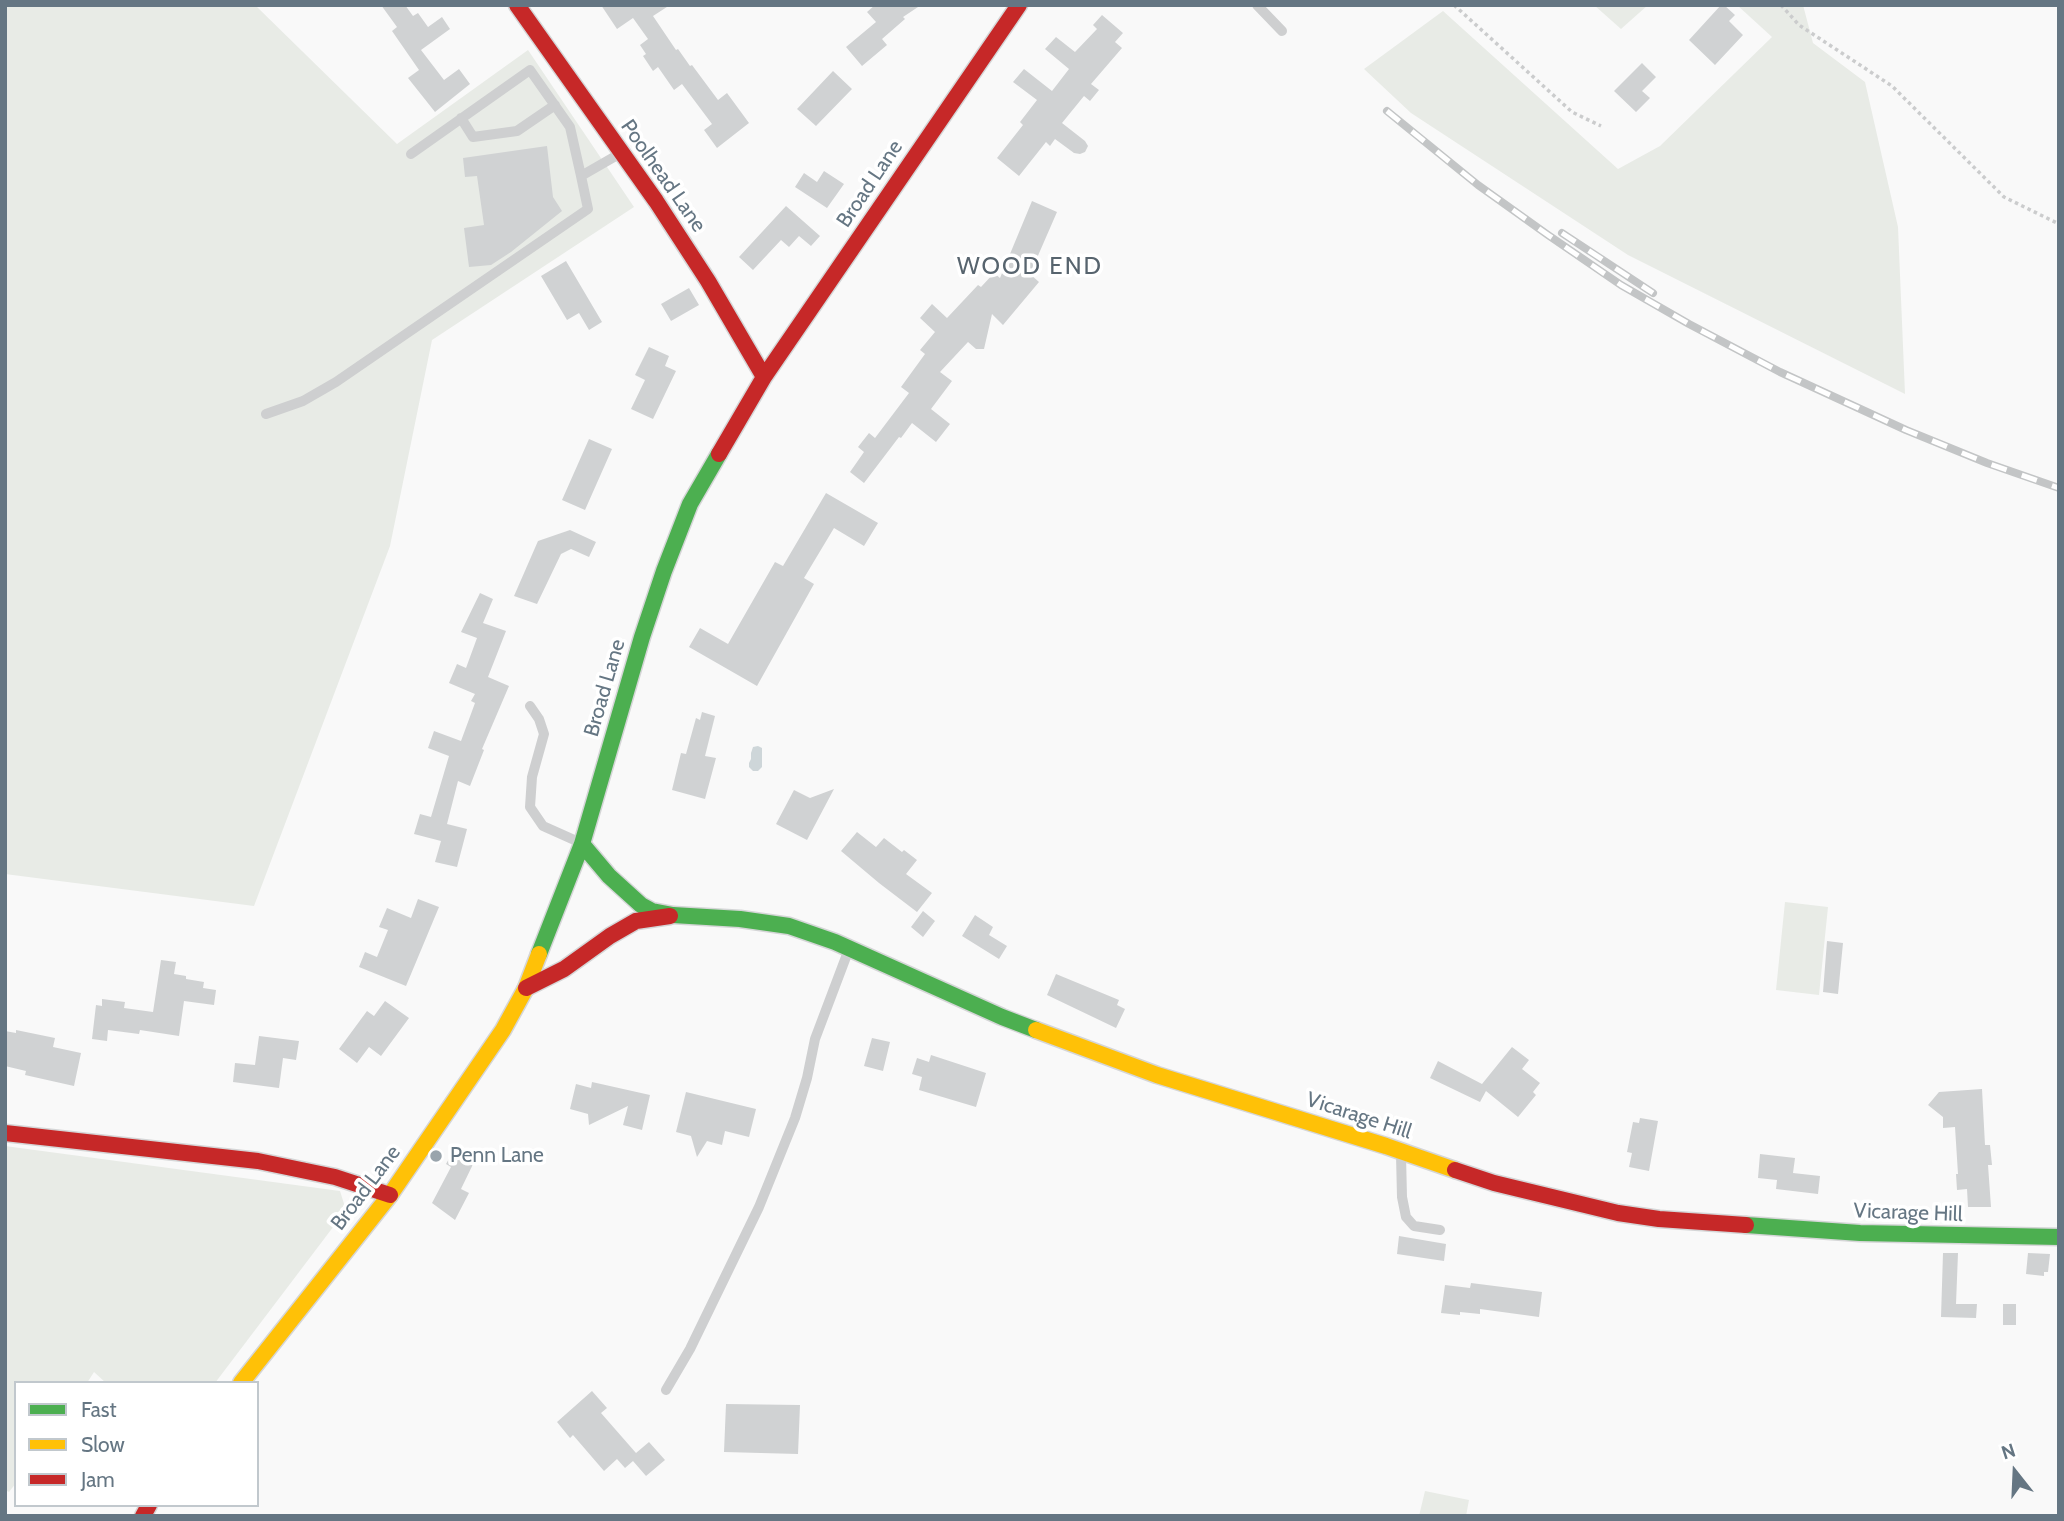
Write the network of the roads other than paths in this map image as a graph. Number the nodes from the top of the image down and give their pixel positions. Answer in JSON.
{"nodes":[{"id":1,"x":517,"y":5,"type":"edge"},
{"id":2,"x":1018,"y":5,"type":"edge"},
{"id":3,"x":1257,"y":5,"type":"edge"},
{"id":4,"x":1282,"y":30,"type":"dead end"},
{"id":5,"x":555,"y":105,"type":"junction"},
{"id":6,"x":461,"y":118,"type":"junction"},
{"id":7,"x":621,"y":153,"type":"junction"},
{"id":8,"x":411,"y":154,"type":"dead end"},
{"id":9,"x":581,"y":176,"type":"junction"},
{"id":10,"x":764,"y":377,"type":"junction"},
{"id":11,"x":266,"y":414,"type":"dead end"},
{"id":12,"x":530,"y":706,"type":"dead end"},
{"id":13,"x":582,"y":844,"type":"junction"},
{"id":14,"x":673,"y":915,"type":"junction"},
{"id":15,"x":849,"y":949,"type":"junction"},
{"id":16,"x":526,"y":988,"type":"junction"},
{"id":17,"x":5,"y":1133,"type":"edge"},
{"id":18,"x":1401,"y":1151,"type":"junction"},
{"id":19,"x":390,"y":1195,"type":"junction"},
{"id":20,"x":1440,"y":1230,"type":"dead end"},
{"id":21,"x":2059,"y":1237,"type":"edge"},
{"id":22,"x":243,"y":1381,"type":"edge"},
{"id":23,"x":666,"y":1390,"type":"dead end"}],
"edges":[{"from":1,"to":7,"type":"street","name":"Poolhead Lane"},
{"from":2,"to":10,"type":"street","name":"Broad Lane"},
{"from":3,"to":4,"type":"lane"},
{"from":5,"to":6,"type":"lane"},
{"from":5,"to":6,"type":"lane"},
{"from":5,"to":9,"type":"lane"},
{"from":6,"to":8,"type":"lane"},
{"from":7,"to":9,"type":"lane"},
{"from":7,"to":10,"type":"street","name":"Poolhead Lane"},
{"from":9,"to":11,"type":"lane"},
{"from":10,"to":13,"type":"street","name":"Broad Lane"},
{"from":12,"to":13,"type":"lane"},
{"from":13,"to":14,"type":"street","name":"Vicarage Hill"},
{"from":13,"to":16,"type":"street","name":"Broad Lane"},
{"from":14,"to":15,"type":"street","name":"Vicarage Hill"},
{"from":14,"to":16,"type":"street","name":"Vicarage Hill"},
{"from":15,"to":18,"type":"street","name":"Vicarage Hill"},
{"from":15,"to":23,"type":"lane"},
{"from":16,"to":19,"type":"street","name":"Broad Lane"},
{"from":17,"to":19,"type":"street"},
{"from":18,"to":20,"type":"lane"},
{"from":18,"to":21,"type":"street","name":"Vicarage Hill"},
{"from":19,"to":22,"type":"street","name":"Broad Lane"}]}
